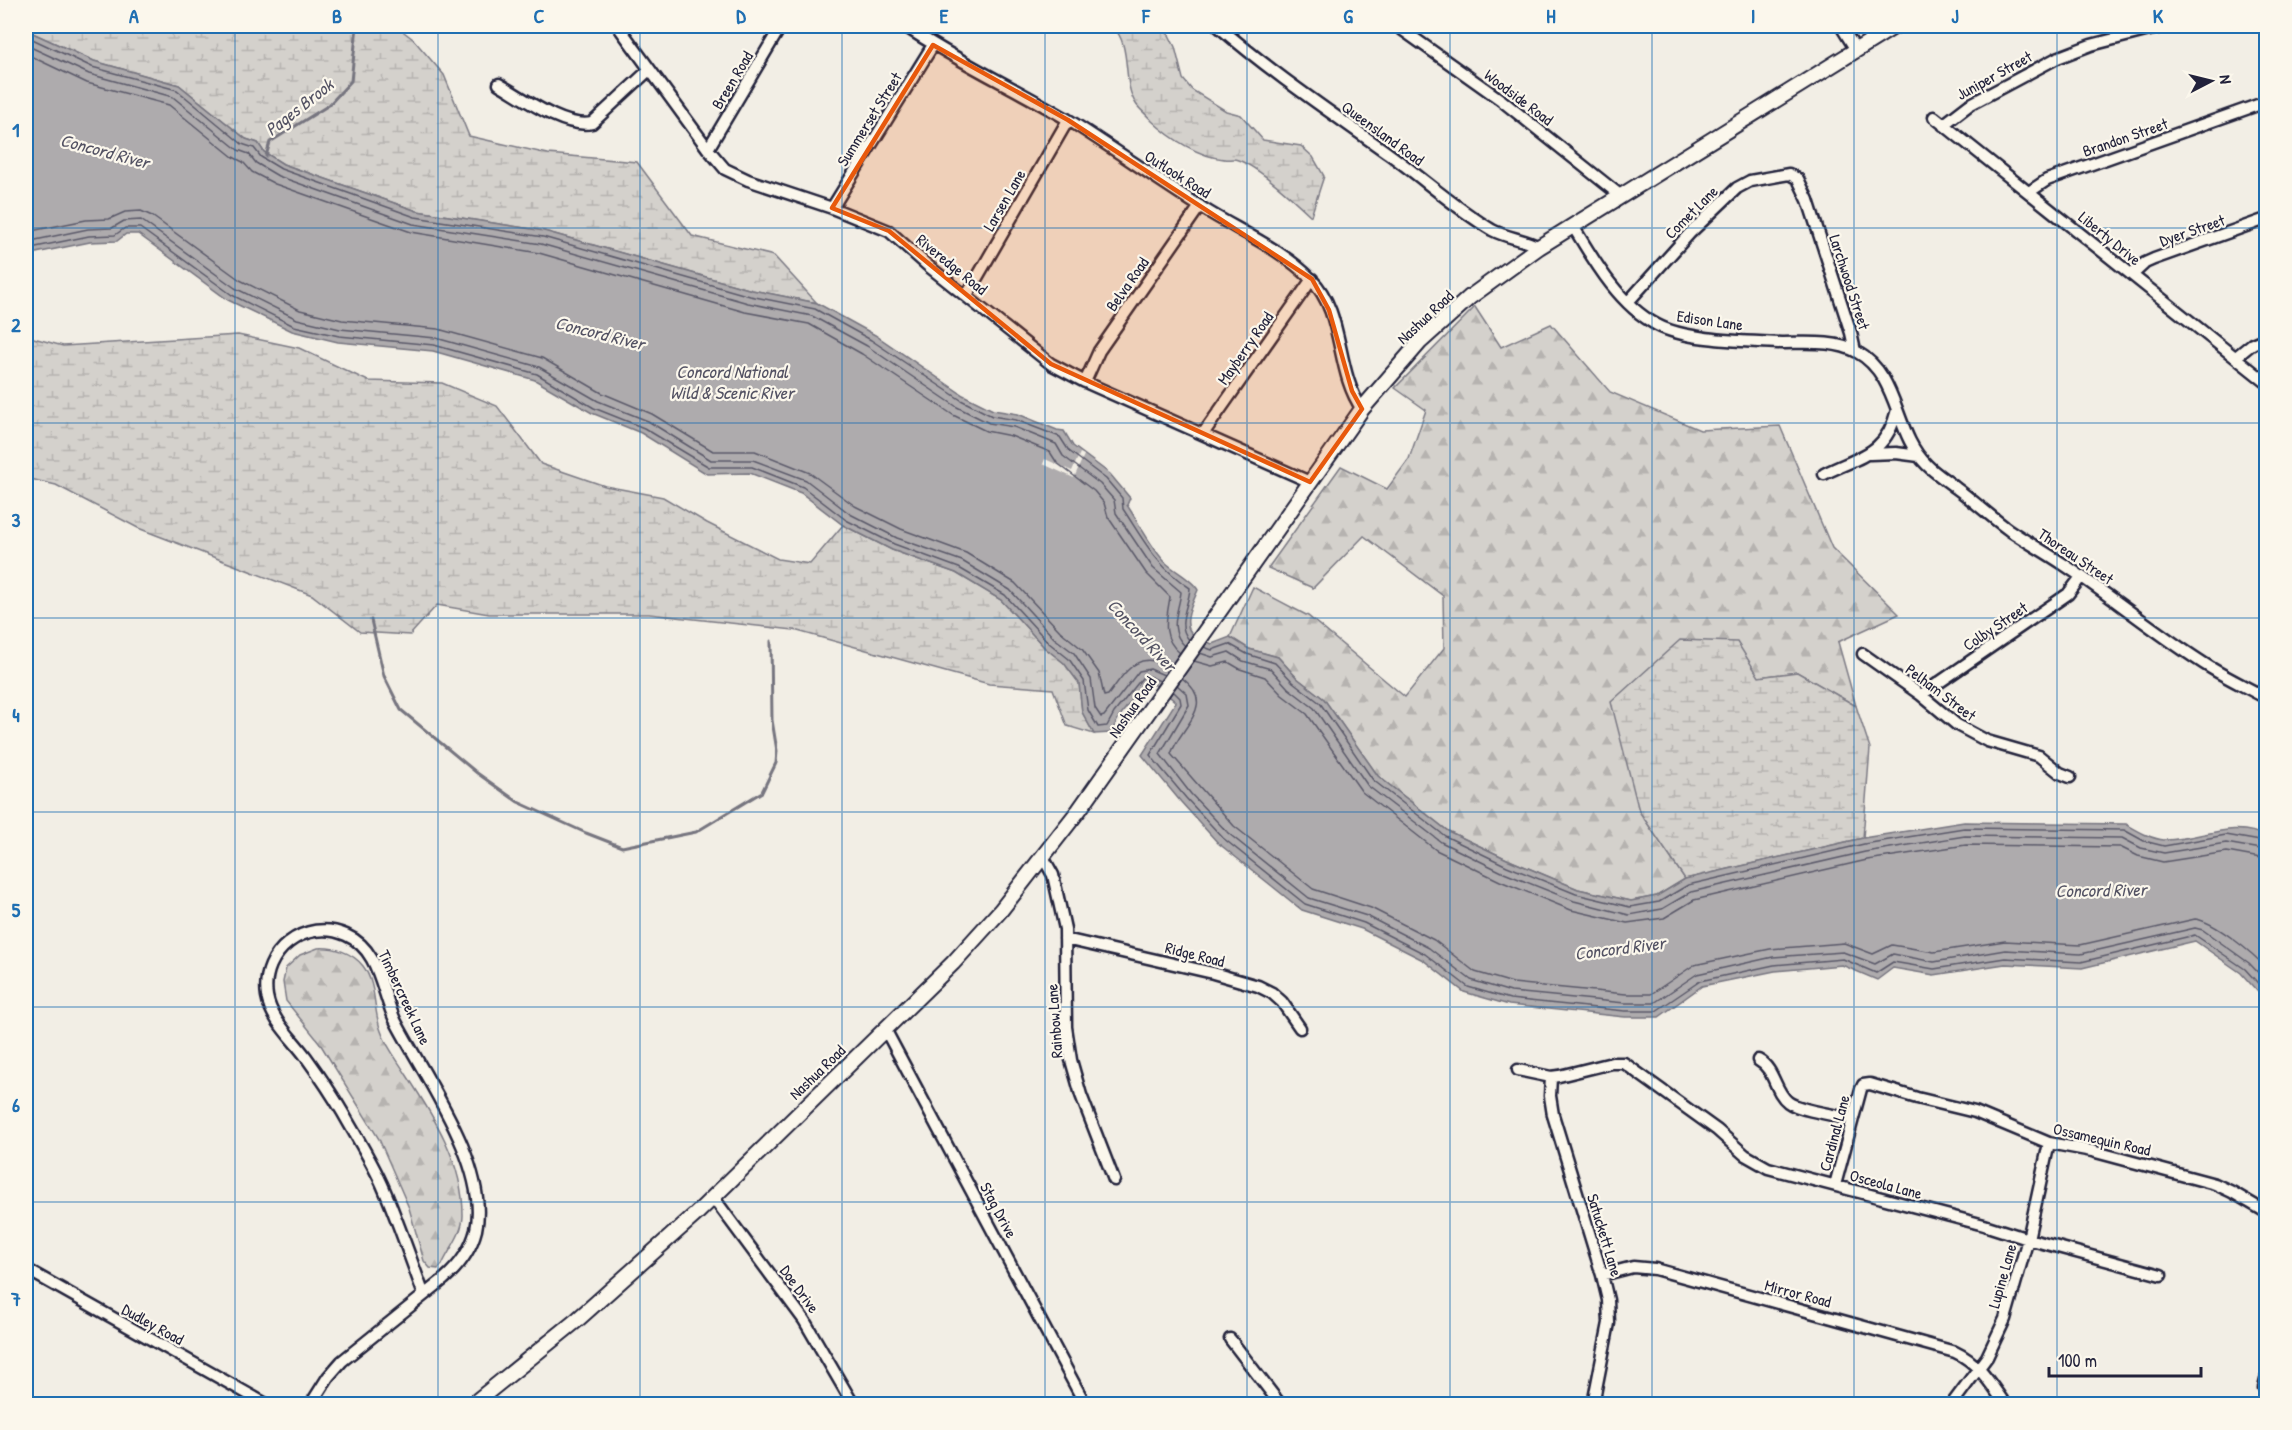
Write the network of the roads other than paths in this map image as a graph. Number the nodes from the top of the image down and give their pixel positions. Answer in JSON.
{"nodes":[{"id":1,"x":618,"y":26,"type":"edge"},
{"id":2,"x":781,"y":26,"type":"edge"},
{"id":3,"x":905,"y":26,"type":"edge"},
{"id":4,"x":1218,"y":26,"type":"edge"},
{"id":5,"x":1397,"y":26,"type":"edge"},
{"id":6,"x":1841,"y":26,"type":"edge"},
{"id":7,"x":1895,"y":26,"type":"edge"},
{"id":8,"x":2165,"y":26,"type":"edge"},
{"id":9,"x":933,"y":45,"type":"junction"},
{"id":10,"x":1856,"y":50,"type":"junction"},
{"id":11,"x":649,"y":70,"type":"junction"},
{"id":12,"x":499,"y":84,"type":"dead end"},
{"id":13,"x":2266,"y":102,"type":"edge"},
{"id":14,"x":1068,"y":120,"type":"junction"},
{"id":15,"x":1939,"y":121,"type":"joint"},
{"id":16,"x":708,"y":149,"type":"junction"},
{"id":17,"x":1792,"y":174,"type":"joint"},
{"id":18,"x":2029,"y":192,"type":"junction"},
{"id":19,"x":1621,"y":196,"type":"junction"},
{"id":20,"x":1200,"y":206,"type":"junction"},
{"id":21,"x":832,"y":208,"type":"junction"},
{"id":22,"x":2266,"y":219,"type":"edge"},
{"id":23,"x":1573,"y":226,"type":"junction"},
{"id":24,"x":1539,"y":247,"type":"junction"},
{"id":25,"x":2132,"y":275,"type":"junction"},
{"id":26,"x":1312,"y":279,"type":"junction"},
{"id":27,"x":966,"y":295,"type":"junction"},
{"id":28,"x":1628,"y":302,"type":"junction"},
{"id":29,"x":2266,"y":338,"type":"edge"},
{"id":30,"x":1855,"y":351,"type":"junction"},
{"id":31,"x":2236,"y":357,"type":"junction"},
{"id":32,"x":1085,"y":382,"type":"junction"},
{"id":33,"x":2266,"y":382,"type":"edge"},
{"id":34,"x":1362,"y":409,"type":"junction"},
{"id":35,"x":1897,"y":410,"type":"junction"},
{"id":36,"x":1203,"y":434,"type":"junction"},
{"id":37,"x":1870,"y":454,"type":"junction"},
{"id":38,"x":1919,"y":456,"type":"junction"},
{"id":39,"x":1824,"y":474,"type":"dead end"},
{"id":40,"x":1310,"y":482,"type":"junction"},
{"id":41,"x":2081,"y":577,"type":"junction"},
{"id":42,"x":1863,"y":654,"type":"dead end"},
{"id":43,"x":1921,"y":695,"type":"junction"},
{"id":44,"x":2266,"y":698,"type":"edge"},
{"id":45,"x":2070,"y":777,"type":"dead end"},
{"id":46,"x":1043,"y":857,"type":"junction"},
{"id":47,"x":1065,"y":939,"type":"junction"},
{"id":48,"x":1300,"y":1028,"type":"dead end"},
{"id":49,"x":885,"y":1029,"type":"junction"},
{"id":50,"x":1758,"y":1060,"type":"dead end"},
{"id":51,"x":1518,"y":1070,"type":"dead end"},
{"id":52,"x":1551,"y":1077,"type":"junction"},
{"id":53,"x":1861,"y":1089,"type":"joint"},
{"id":54,"x":1853,"y":1119,"type":"junction"},
{"id":55,"x":2049,"y":1143,"type":"junction"},
{"id":56,"x":1114,"y":1180,"type":"dead end"},
{"id":57,"x":1835,"y":1185,"type":"junction"},
{"id":58,"x":713,"y":1197,"type":"junction"},
{"id":59,"x":2266,"y":1212,"type":"edge"},
{"id":60,"x":2028,"y":1239,"type":"junction"},
{"id":61,"x":26,"y":1269,"type":"edge"},
{"id":62,"x":1602,"y":1275,"type":"junction"},
{"id":63,"x":2161,"y":1275,"type":"dead end"},
{"id":64,"x":424,"y":1295,"type":"junction"},
{"id":65,"x":1230,"y":1339,"type":"dead end"},
{"id":66,"x":1980,"y":1369,"type":"junction"},
{"id":67,"x":266,"y":1404,"type":"edge"},
{"id":68,"x":310,"y":1404,"type":"edge"},
{"id":69,"x":473,"y":1404,"type":"edge"},
{"id":70,"x":853,"y":1404,"type":"edge"},
{"id":71,"x":1085,"y":1404,"type":"edge"},
{"id":72,"x":1280,"y":1404,"type":"edge"},
{"id":73,"x":1593,"y":1404,"type":"edge"},
{"id":74,"x":1952,"y":1404,"type":"edge"},
{"id":75,"x":2004,"y":1404,"type":"edge"}],
"edges":[{"from":1,"to":11,"type":"street","name":"Riveredge Road"},
{"from":2,"to":16,"type":"street","name":"Breen Road"},
{"from":3,"to":9,"type":"street","name":"Outlook Road"},
{"from":4,"to":24,"type":"street","name":"Queensland Road"},
{"from":5,"to":19,"type":"street","name":"Woodside Road"},
{"from":6,"to":10,"type":"street"},
{"from":7,"to":10,"type":"main road","name":"Nashua Road"},
{"from":8,"to":15,"type":"street","name":"Juniper Street"},
{"from":9,"to":14,"type":"street","name":"Outlook Road"},
{"from":9,"to":21,"type":"street","name":"Summerset Street"},
{"from":10,"to":19,"type":"main road","name":"Nashua Road"},
{"from":11,"to":12,"type":"street"},
{"from":11,"to":16,"type":"street","name":"Riveredge Road"},
{"from":13,"to":18,"type":"street","name":"Brandon Street"},
{"from":14,"to":20,"type":"street","name":"Outlook Road"},
{"from":14,"to":27,"type":"street","name":"Larsen Lane"},
{"from":15,"to":18,"type":"street","name":"Liberty Drive"},
{"from":16,"to":21,"type":"street","name":"Riveredge Road"},
{"from":17,"to":28,"type":"street","name":"Comet Lane"},
{"from":17,"to":30,"type":"street","name":"Larchwood Street"},
{"from":18,"to":25,"type":"street","name":"Liberty Drive"},
{"from":19,"to":23,"type":"main road","name":"Nashua Road"},
{"from":20,"to":26,"type":"street","name":"Outlook Road"},
{"from":20,"to":32,"type":"street","name":"Belva Road"},
{"from":21,"to":27,"type":"street","name":"Riveredge Road"},
{"from":22,"to":25,"type":"street","name":"Dyer Street"},
{"from":23,"to":24,"type":"main road","name":"Nashua Road"},
{"from":23,"to":28,"type":"street","name":"Edison Lane"},
{"from":24,"to":34,"type":"main road","name":"Nashua Road"},
{"from":25,"to":31,"type":"street","name":"Liberty Drive"},
{"from":26,"to":34,"type":"street","name":"Outlook Road"},
{"from":26,"to":36,"type":"street","name":"Mayberry Road"},
{"from":27,"to":32,"type":"street","name":"Riveredge Road"},
{"from":28,"to":30,"type":"street","name":"Edison Lane"},
{"from":29,"to":31,"type":"street"},
{"from":30,"to":35,"type":"street","name":"Larchwood Street"},
{"from":31,"to":33,"type":"street","name":"Liberty Drive"},
{"from":32,"to":36,"type":"street","name":"Riveredge Road"},
{"from":34,"to":40,"type":"main road","name":"Nashua Road"},
{"from":35,"to":37,"type":"street"},
{"from":35,"to":38,"type":"street","name":"Thoreau Street"},
{"from":36,"to":40,"type":"street","name":"Riveredge Road"},
{"from":37,"to":38,"type":"street"},
{"from":37,"to":39,"type":"street"},
{"from":38,"to":41,"type":"street","name":"Thoreau Street"},
{"from":40,"to":46,"type":"main road","name":"Nashua Road"},
{"from":41,"to":43,"type":"street","name":"Colby Street"},
{"from":41,"to":44,"type":"street","name":"Thoreau Street"},
{"from":42,"to":43,"type":"street","name":"Pelham Street"},
{"from":43,"to":45,"type":"street","name":"Pelham Street"},
{"from":46,"to":47,"type":"street","name":"Rainbow Lane"},
{"from":46,"to":49,"type":"main road","name":"Nashua Road"},
{"from":47,"to":48,"type":"street","name":"Ridge Road"},
{"from":47,"to":56,"type":"street","name":"Rainbow Lane"},
{"from":49,"to":58,"type":"main road","name":"Nashua Road"},
{"from":49,"to":71,"type":"street","name":"Stag Drive"},
{"from":50,"to":54,"type":"street"},
{"from":51,"to":52,"type":"street"},
{"from":52,"to":57,"type":"street","name":"Osceola Lane"},
{"from":52,"to":62,"type":"street","name":"Satuckett Lane"},
{"from":53,"to":54,"type":"street","name":"Cardinal Lane"},
{"from":53,"to":55,"type":"street","name":"Ossamequin Road"},
{"from":54,"to":57,"type":"street","name":"Cardinal Lane"},
{"from":55,"to":59,"type":"street","name":"Ossamequin Road"},
{"from":55,"to":60,"type":"street","name":"Lupine Lane"},
{"from":57,"to":60,"type":"street","name":"Osceola Lane"},
{"from":58,"to":69,"type":"main road","name":"Nashua Road"},
{"from":58,"to":70,"type":"street","name":"Doe Drive"},
{"from":60,"to":63,"type":"street","name":"Osceola Lane"},
{"from":60,"to":66,"type":"street","name":"Lupine Lane"},
{"from":61,"to":67,"type":"street","name":"Dudley Road"},
{"from":62,"to":66,"type":"street","name":"Mirror Road"},
{"from":62,"to":73,"type":"street","name":"Satuckett Lane"},
{"from":64,"to":64,"type":"street","name":"Timbercreek Lane"},
{"from":64,"to":68,"type":"street","name":"Timbercreek Lane"},
{"from":65,"to":72,"type":"street"},
{"from":66,"to":74,"type":"street","name":"Lupine Lane"},
{"from":66,"to":75,"type":"street"}]}
